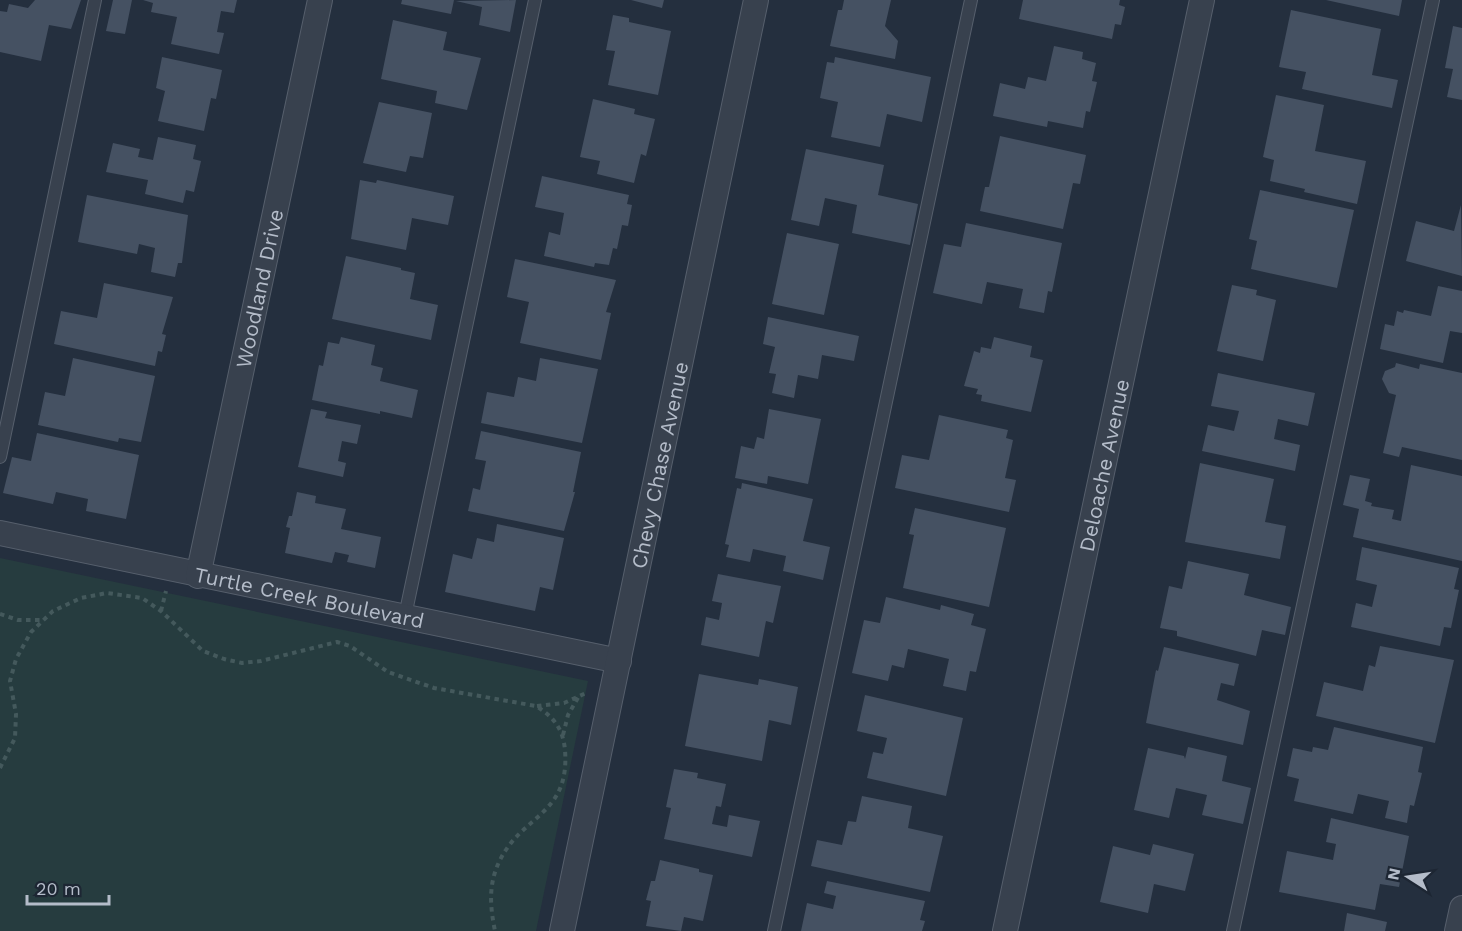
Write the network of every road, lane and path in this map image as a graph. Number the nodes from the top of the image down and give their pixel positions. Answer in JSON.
{"nodes":[{"id":1,"x":95,"y":0,"type":"edge"},
{"id":2,"x":320,"y":0,"type":"edge"},
{"id":3,"x":535,"y":0,"type":"edge"},
{"id":4,"x":756,"y":0,"type":"edge"},
{"id":5,"x":971,"y":0,"type":"edge"},
{"id":6,"x":1202,"y":0,"type":"edge"},
{"id":7,"x":1433,"y":0,"type":"edge"},
{"id":8,"x":0,"y":457,"type":"edge"},
{"id":9,"x":0,"y":533,"type":"edge"},
{"id":10,"x":198,"y":576,"type":"junction"},
{"id":11,"x":0,"y":614,"type":"edge"},
{"id":12,"x":405,"y":616,"type":"junction"},
{"id":13,"x":44,"y":620,"type":"junction"},
{"id":14,"x":619,"y":661,"type":"junction"},
{"id":15,"x":590,"y":691,"type":"dead end"},
{"id":16,"x":579,"y":696,"type":"junction"},
{"id":17,"x":536,"y":706,"type":"junction"},
{"id":18,"x":563,"y":736,"type":"junction"},
{"id":19,"x":0,"y":768,"type":"edge"},
{"id":20,"x":1462,"y":908,"type":"edge"},
{"id":21,"x":495,"y":931,"type":"edge"},
{"id":22,"x":562,"y":931,"type":"edge"},
{"id":23,"x":774,"y":931,"type":"edge"},
{"id":24,"x":1005,"y":931,"type":"edge"},
{"id":25,"x":1233,"y":931,"type":"edge"},
{"id":26,"x":1457,"y":931,"type":"edge"}],
"edges":[{"from":1,"to":8,"type":"lane"},
{"from":2,"to":10,"type":"street","name":"Woodland Drive"},
{"from":3,"to":12,"type":"lane"},
{"from":4,"to":14,"type":"street","name":"Chevy Chase Avenue"},
{"from":5,"to":23,"type":"lane"},
{"from":6,"to":24,"type":"street","name":"Deloache Avenue"},
{"from":7,"to":25,"type":"lane"},
{"from":9,"to":10,"type":"street","name":"Turtle Creek Boulevard"},
{"from":10,"to":12,"type":"street","name":"Turtle Creek Boulevard"},
{"from":11,"to":13,"type":"path"},
{"from":12,"to":14,"type":"street","name":"Turtle Creek Boulevard"},
{"from":13,"to":17,"type":"path"},
{"from":13,"to":19,"type":"path"},
{"from":14,"to":22,"type":"street","name":"Chevy Chase Avenue"},
{"from":15,"to":16,"type":"path"},
{"from":16,"to":17,"type":"path"},
{"from":16,"to":18,"type":"path"},
{"from":17,"to":18,"type":"path"},
{"from":18,"to":21,"type":"path"},
{"from":20,"to":26,"type":"street"}]}
